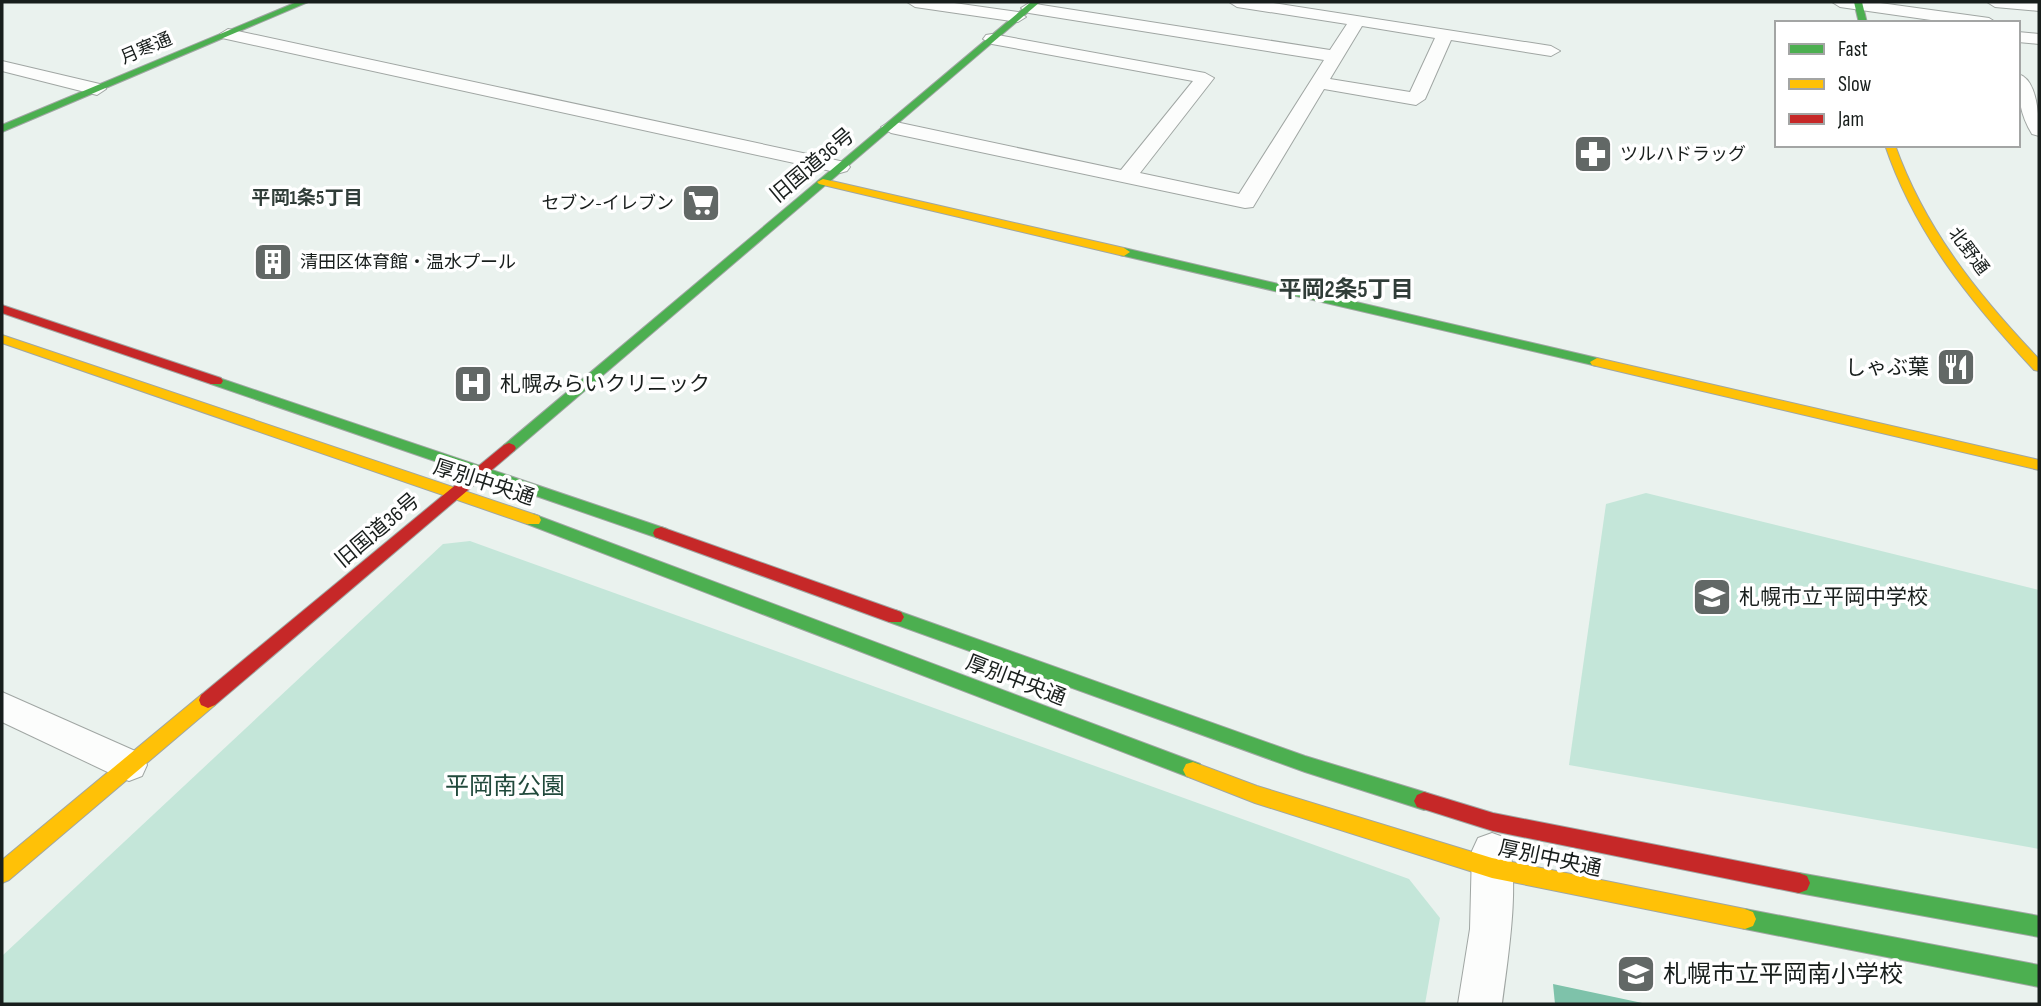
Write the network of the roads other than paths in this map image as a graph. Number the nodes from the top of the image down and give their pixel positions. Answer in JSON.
{"nodes":[{"id":1,"x":304,"y":2,"type":"edge"},
{"id":2,"x":915,"y":2,"type":"edge"},
{"id":3,"x":1237,"y":2,"type":"edge"},
{"id":4,"x":1840,"y":2,"type":"edge"},
{"id":5,"x":1980,"y":2,"type":"edge"},
{"id":6,"x":1995,"y":2,"type":"edge"},
{"id":7,"x":1858,"y":3,"type":"edge"},
{"id":8,"x":2039,"y":6,"type":"edge"},
{"id":9,"x":1027,"y":9,"type":"edge"},
{"id":10,"x":1357,"y":21,"type":"junction"},
{"id":11,"x":1862,"y":21,"type":"edge"},
{"id":12,"x":1977,"y":21,"type":"edge"},
{"id":13,"x":1989,"y":21,"type":"edge"},
{"id":14,"x":228,"y":34,"type":"junction"},
{"id":15,"x":1445,"y":35,"type":"junction"},
{"id":16,"x":2020,"y":37,"type":"edge"},
{"id":17,"x":992,"y":39,"type":"junction"},
{"id":18,"x":2039,"y":39,"type":"edge"},
{"id":19,"x":1232,"y":40,"type":"junction"},
{"id":20,"x":1551,"y":51,"type":"dead end"},
{"id":21,"x":1335,"y":56,"type":"junction"},
{"id":22,"x":2,"y":66,"type":"edge"},
{"id":23,"x":1212,"y":68,"type":"junction"},
{"id":24,"x":2039,"y":76,"type":"edge"},
{"id":25,"x":2020,"y":77,"type":"edge"},
{"id":26,"x":2020,"y":82,"type":"edge"},
{"id":27,"x":1319,"y":83,"type":"junction"},
{"id":28,"x":97,"y":89,"type":"junction"},
{"id":29,"x":2037,"y":121,"type":"edge"},
{"id":30,"x":891,"y":127,"type":"junction"},
{"id":31,"x":2,"y":129,"type":"edge"},
{"id":32,"x":1891,"y":147,"type":"edge"},
{"id":33,"x":1905,"y":147,"type":"edge"},
{"id":34,"x":1916,"y":166,"type":"dead end"},
{"id":35,"x":841,"y":167,"type":"junction"},
{"id":36,"x":1126,"y":177,"type":"junction"},
{"id":37,"x":823,"y":182,"type":"junction"},
{"id":38,"x":2,"y":309,"type":"edge"},
{"id":39,"x":2,"y":339,"type":"edge"},
{"id":40,"x":2039,"y":367,"type":"edge"},
{"id":41,"x":2039,"y":465,"type":"edge"},
{"id":42,"x":481,"y":470,"type":"junction"},
{"id":43,"x":454,"y":493,"type":"junction"},
{"id":44,"x":2,"y":706,"type":"edge"},
{"id":45,"x":129,"y":765,"type":"junction"},
{"id":46,"x":1493,"y":822,"type":"junction"},
{"id":47,"x":1492,"y":868,"type":"junction"},
{"id":48,"x":2,"y":873,"type":"edge"},
{"id":49,"x":2039,"y":927,"type":"edge"},
{"id":50,"x":2039,"y":976,"type":"edge"},
{"id":51,"x":1480,"y":1004,"type":"edge"}],
"edges":[{"from":1,"to":14,"type":"main road","name":"月寒通"},
{"from":2,"to":9,"type":"street"},
{"from":3,"to":10,"type":"street"},
{"from":4,"to":7,"type":"street"},
{"from":5,"to":13,"type":"street"},
{"from":6,"to":8,"type":"street"},
{"from":7,"to":11,"type":"main road"},
{"from":7,"to":12,"type":"street"},
{"from":9,"to":17,"type":"main road","name":"旧国道36号"},
{"from":9,"to":19,"type":"street"},
{"from":10,"to":15,"type":"street"},
{"from":10,"to":21,"type":"street"},
{"from":14,"to":28,"type":"main road","name":"月寒通"},
{"from":14,"to":35,"type":"street"},
{"from":15,"to":20,"type":"street"},
{"from":15,"to":27,"type":"street"},
{"from":16,"to":18,"type":"street"},
{"from":17,"to":23,"type":"street"},
{"from":17,"to":30,"type":"main road","name":"旧国道36号"},
{"from":19,"to":21,"type":"street"},
{"from":19,"to":23,"type":"street"},
{"from":21,"to":27,"type":"street"},
{"from":22,"to":28,"type":"street"},
{"from":23,"to":36,"type":"street"},
{"from":24,"to":25,"type":"street"},
{"from":26,"to":29,"type":"street"},
{"from":27,"to":36,"type":"street"},
{"from":28,"to":31,"type":"main road","name":"月寒通"},
{"from":30,"to":35,"type":"main road","name":"旧国道36号"},
{"from":30,"to":36,"type":"street"},
{"from":32,"to":40,"type":"main road","name":"北野通"},
{"from":33,"to":34,"type":"main road"},
{"from":35,"to":37,"type":"main road","name":"旧国道36号"},
{"from":37,"to":41,"type":"main road"},
{"from":37,"to":42,"type":"main road","name":"旧国道36号"},
{"from":38,"to":42,"type":"main road","name":"厚別中央通"},
{"from":39,"to":43,"type":"main road","name":"厚別中央通"},
{"from":42,"to":43,"type":"main road","name":"旧国道36号"},
{"from":42,"to":46,"type":"main road","name":"厚別中央通"},
{"from":43,"to":45,"type":"main road","name":"旧国道36号"},
{"from":43,"to":47,"type":"main road","name":"厚別中央通"},
{"from":44,"to":45,"type":"street"},
{"from":45,"to":48,"type":"main road","name":"旧国道36号"},
{"from":46,"to":47,"type":"street"},
{"from":46,"to":49,"type":"main road","name":"厚別中央通"},
{"from":47,"to":50,"type":"main road","name":"厚別中央通"},
{"from":47,"to":51,"type":"street"}]}
